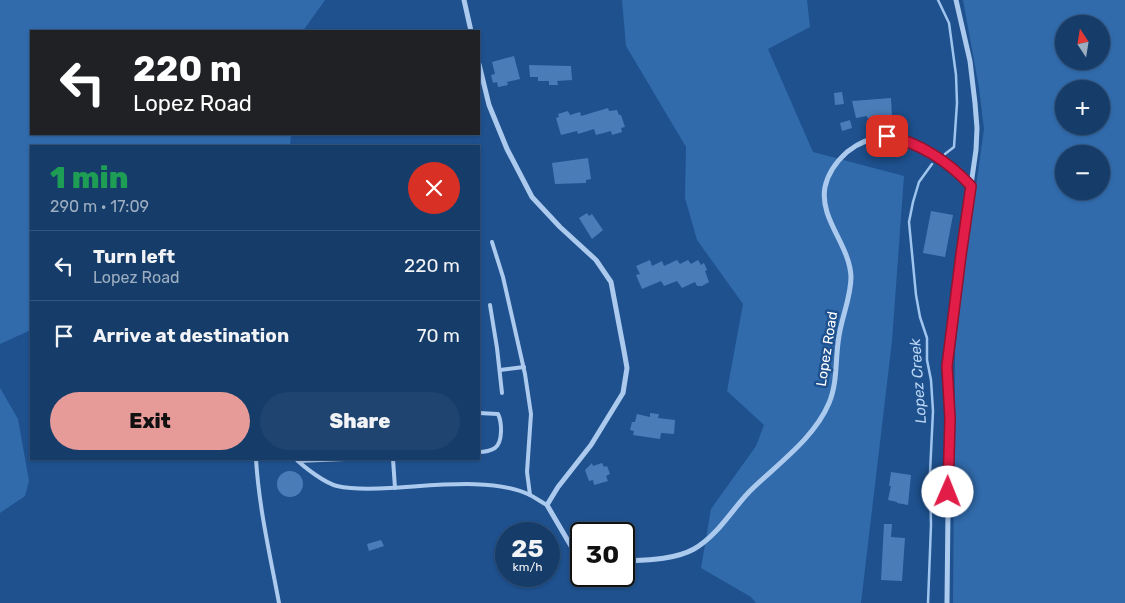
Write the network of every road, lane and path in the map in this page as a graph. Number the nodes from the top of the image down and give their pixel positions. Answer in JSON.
{"nodes":[{"id":1,"x":464,"y":0,"type":"edge"},
{"id":2,"x":956,"y":0,"type":"edge"},
{"id":3,"x":471,"y":30,"type":"edge"},
{"id":4,"x":480,"y":68,"type":"edge"},
{"id":5,"x":971,"y":186,"type":"junction"},
{"id":6,"x":492,"y":242,"type":"dead end"},
{"id":7,"x":490,"y":305,"type":"dead end"},
{"id":8,"x":524,"y":367,"type":"junction"},
{"id":9,"x":500,"y":370,"type":"junction"},
{"id":10,"x":502,"y":393,"type":"dead end"},
{"id":11,"x":480,"y":413,"type":"edge"},
{"id":12,"x":480,"y":452,"type":"edge"},
{"id":13,"x":256,"y":460,"type":"edge"},
{"id":14,"x":297,"y":460,"type":"edge"},
{"id":15,"x":393,"y":460,"type":"edge"},
{"id":16,"x":395,"y":488,"type":"junction"},
{"id":17,"x":530,"y":494,"type":"junction"},
{"id":18,"x":547,"y":505,"type":"junction"},
{"id":19,"x":570,"y":544,"type":"edge"},
{"id":20,"x":635,"y":560,"type":"edge"},
{"id":21,"x":279,"y":603,"type":"edge"},
{"id":22,"x":946,"y":603,"type":"edge"}],
"edges":[{"from":1,"to":3,"type":"street"},
{"from":2,"to":5,"type":"street"},
{"from":4,"to":18,"type":"street"},
{"from":5,"to":20,"type":"street","name":"Lopez Road"},
{"from":5,"to":22,"type":"street"},
{"from":6,"to":8,"type":"lane"},
{"from":7,"to":9,"type":"lane"},
{"from":8,"to":9,"type":"lane"},
{"from":8,"to":17,"type":"lane"},
{"from":9,"to":10,"type":"lane"},
{"from":11,"to":12,"type":"lane"},
{"from":13,"to":21,"type":"lane"},
{"from":14,"to":16,"type":"lane"},
{"from":15,"to":16,"type":"lane"},
{"from":16,"to":17,"type":"lane"},
{"from":17,"to":18,"type":"lane"},
{"from":18,"to":19,"type":"street"}]}
